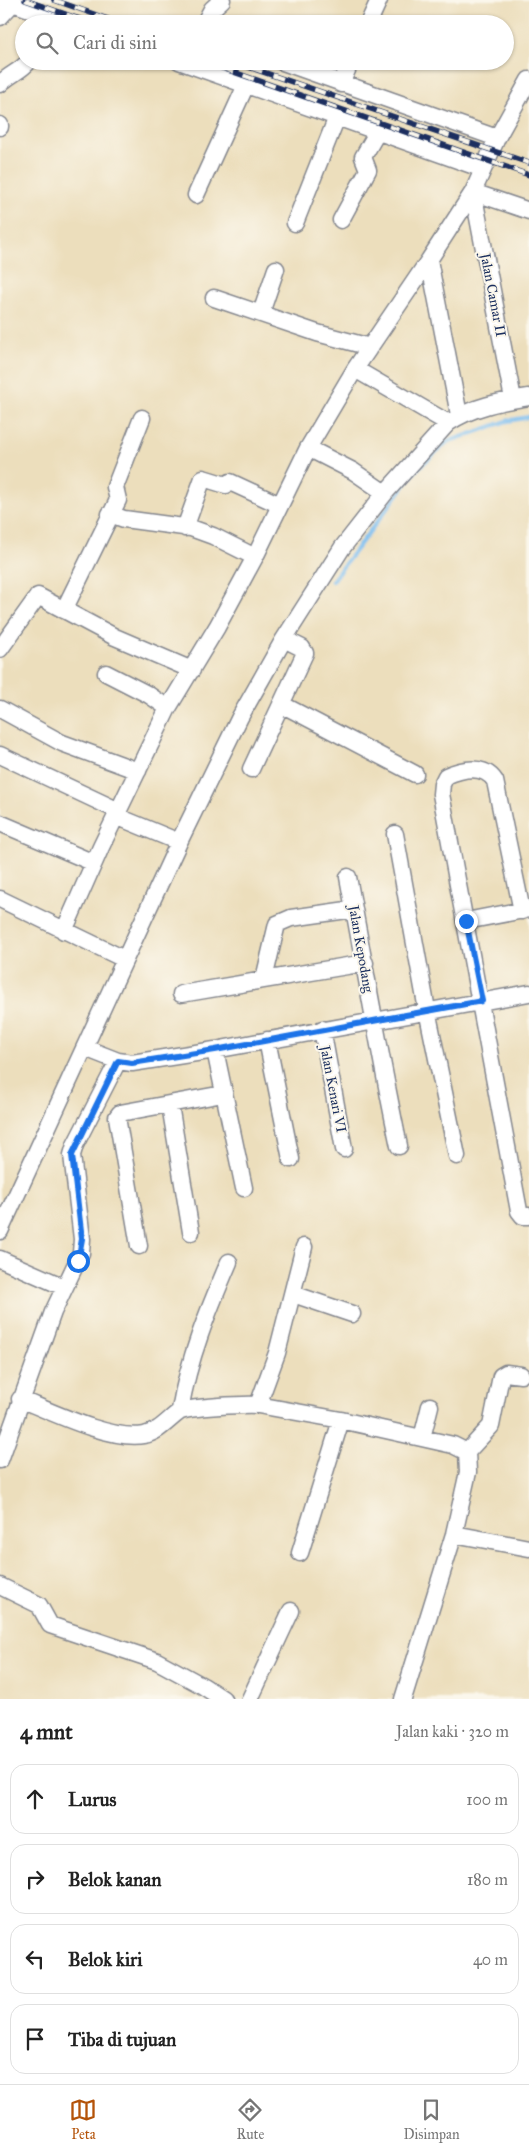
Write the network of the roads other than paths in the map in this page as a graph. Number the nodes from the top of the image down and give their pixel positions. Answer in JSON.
{"nodes":[{"id":1,"x":222,"y":0,"type":"edge"},
{"id":2,"x":379,"y":0,"type":"edge"},
{"id":3,"x":8,"y":2,"type":"edge"},
{"id":4,"x":44,"y":15,"type":"edge"},
{"id":5,"x":207,"y":15,"type":"edge"},
{"id":6,"x":372,"y":15,"type":"edge"},
{"id":7,"x":0,"y":17,"type":"edge"},
{"id":8,"x":22,"y":70,"type":"edge"},
{"id":9,"x":204,"y":70,"type":"edge"},
{"id":10,"x":304,"y":70,"type":"edge"},
{"id":11,"x":347,"y":70,"type":"edge"},
{"id":12,"x":529,"y":80,"type":"edge"},
{"id":13,"x":0,"y":84,"type":"edge"},
{"id":14,"x":341,"y":84,"type":"junction"},
{"id":15,"x":246,"y":85,"type":"junction"},
{"id":16,"x":337,"y":117,"type":"junction"},
{"id":17,"x":378,"y":131,"type":"junction"},
{"id":18,"x":497,"y":138,"type":"junction"},
{"id":19,"x":483,"y":169,"type":"junction"},
{"id":20,"x":473,"y":192,"type":"junction"},
{"id":21,"x":196,"y":194,"type":"dead end"},
{"id":22,"x":529,"y":211,"type":"edge"},
{"id":23,"x":342,"y":220,"type":"dead end"},
{"id":24,"x":295,"y":222,"type":"dead end"},
{"id":25,"x":430,"y":260,"type":"junction"},
{"id":26,"x":276,"y":269,"type":"dead end"},
{"id":27,"x":214,"y":298,"type":"dead end"},
{"id":28,"x":261,"y":313,"type":"junction"},
{"id":29,"x":370,"y":347,"type":"junction"},
{"id":30,"x":355,"y":369,"type":"junction"},
{"id":31,"x":521,"y":398,"type":"edge"},
{"id":32,"x":142,"y":418,"type":"dead end"},
{"id":33,"x":453,"y":419,"type":"junction"},
{"id":34,"x":308,"y":448,"type":"junction"},
{"id":35,"x":384,"y":493,"type":"junction"},
{"id":36,"x":280,"y":505,"type":"junction"},
{"id":37,"x":110,"y":514,"type":"junction"},
{"id":38,"x":185,"y":528,"type":"junction"},
{"id":39,"x":255,"y":556,"type":"junction"},
{"id":40,"x":64,"y":610,"type":"junction"},
{"id":41,"x":284,"y":639,"type":"junction"},
{"id":42,"x":0,"y":649,"type":"edge"},
{"id":43,"x":192,"y":670,"type":"junction"},
{"id":44,"x":106,"y":673,"type":"dead end"},
{"id":45,"x":280,"y":704,"type":"junction"},
{"id":46,"x":168,"y":708,"type":"junction"},
{"id":47,"x":0,"y":709,"type":"edge"},
{"id":48,"x":0,"y":755,"type":"edge"},
{"id":49,"x":251,"y":769,"type":"dead end"},
{"id":50,"x":138,"y":772,"type":"junction"},
{"id":51,"x":415,"y":774,"type":"dead end"},
{"id":52,"x":118,"y":814,"type":"junction"},
{"id":53,"x":0,"y":823,"type":"edge"},
{"id":54,"x":395,"y":834,"type":"dead end"},
{"id":55,"x":179,"y":842,"type":"junction"},
{"id":56,"x":94,"y":863,"type":"junction"},
{"id":57,"x":348,"y":877,"type":"dead end"},
{"id":58,"x":0,"y":899,"type":"edge"},
{"id":59,"x":354,"y":909,"type":"junction"},
{"id":60,"x":526,"y":910,"type":"edge"},
{"id":61,"x":466,"y":921,"type":"junction"},
{"id":62,"x":64,"y":931,"type":"junction"},
{"id":63,"x":124,"y":959,"type":"junction"},
{"id":64,"x":365,"y":963,"type":"junction"},
{"id":65,"x":264,"y":979,"type":"junction"},
{"id":66,"x":529,"y":993,"type":"edge"},
{"id":67,"x":181,"y":994,"type":"dead end"},
{"id":68,"x":482,"y":1001,"type":"junction"},
{"id":69,"x":427,"y":1010,"type":"junction"},
{"id":70,"x":373,"y":1020,"type":"junction"},
{"id":71,"x":322,"y":1029,"type":"junction"},
{"id":72,"x":267,"y":1040,"type":"junction"},
{"id":73,"x":85,"y":1048,"type":"junction"},
{"id":74,"x":215,"y":1050,"type":"junction"},
{"id":75,"x":118,"y":1061,"type":"junction"},
{"id":76,"x":223,"y":1094,"type":"junction"},
{"id":77,"x":170,"y":1105,"type":"junction"},
{"id":78,"x":399,"y":1146,"type":"dead end"},
{"id":79,"x":344,"y":1149,"type":"dead end"},
{"id":80,"x":457,"y":1156,"type":"dead end"},
{"id":81,"x":291,"y":1159,"type":"dead end"},
{"id":82,"x":244,"y":1188,"type":"dead end"},
{"id":83,"x":529,"y":1216,"type":"edge"},
{"id":84,"x":0,"y":1231,"type":"edge"},
{"id":85,"x":191,"y":1232,"type":"dead end"},
{"id":86,"x":139,"y":1246,"type":"dead end"},
{"id":87,"x":304,"y":1247,"type":"dead end"},
{"id":88,"x":0,"y":1260,"type":"edge"},
{"id":89,"x":229,"y":1262,"type":"dead end"},
{"id":90,"x":64,"y":1287,"type":"junction"},
{"id":91,"x":292,"y":1294,"type":"junction"},
{"id":92,"x":352,"y":1314,"type":"dead end"},
{"id":93,"x":521,"y":1374,"type":"dead end"},
{"id":94,"x":20,"y":1399,"type":"junction"},
{"id":95,"x":258,"y":1405,"type":"junction"},
{"id":96,"x":430,"y":1406,"type":"dead end"},
{"id":97,"x":180,"y":1410,"type":"junction"},
{"id":98,"x":341,"y":1420,"type":"junction"},
{"id":99,"x":422,"y":1438,"type":"junction"},
{"id":100,"x":467,"y":1452,"type":"junction"},
{"id":101,"x":0,"y":1460,"type":"edge"},
{"id":102,"x":454,"y":1534,"type":"junction"},
{"id":103,"x":529,"y":1548,"type":"edge"},
{"id":104,"x":300,"y":1553,"type":"dead end"},
{"id":105,"x":0,"y":1586,"type":"edge"},
{"id":106,"x":291,"y":1612,"type":"dead end"},
{"id":107,"x":223,"y":1699,"type":"edge"},
{"id":108,"x":250,"y":1699,"type":"edge"},
{"id":109,"x":403,"y":1699,"type":"edge"}],
"edges":[{"from":1,"to":5,"type":"street"},
{"from":2,"to":6,"type":"street"},
{"from":3,"to":4,"type":"street"},
{"from":3,"to":7,"type":"street"},
{"from":8,"to":13,"type":"street"},
{"from":9,"to":15,"type":"street"},
{"from":10,"to":14,"type":"street"},
{"from":11,"to":14,"type":"street"},
{"from":12,"to":18,"type":"street"},
{"from":14,"to":18,"type":"street"},
{"from":15,"to":16,"type":"street"},
{"from":15,"to":21,"type":"street"},
{"from":16,"to":17,"type":"street"},
{"from":16,"to":24,"type":"street"},
{"from":17,"to":19,"type":"street"},
{"from":17,"to":23,"type":"street"},
{"from":18,"to":19,"type":"street"},
{"from":19,"to":20,"type":"street"},
{"from":20,"to":22,"type":"street"},
{"from":20,"to":25,"type":"street"},
{"from":20,"to":31,"type":"street","name":"Jalan Camar II"},
{"from":25,"to":29,"type":"street"},
{"from":25,"to":33,"type":"street"},
{"from":26,"to":28,"type":"street"},
{"from":27,"to":28,"type":"street"},
{"from":28,"to":29,"type":"street"},
{"from":29,"to":30,"type":"street"},
{"from":30,"to":33,"type":"street"},
{"from":30,"to":34,"type":"street"},
{"from":31,"to":33,"type":"street"},
{"from":32,"to":37,"type":"street"},
{"from":33,"to":35,"type":"street"},
{"from":34,"to":35,"type":"street"},
{"from":34,"to":36,"type":"street"},
{"from":35,"to":41,"type":"street"},
{"from":36,"to":38,"type":"street"},
{"from":36,"to":39,"type":"street"},
{"from":37,"to":38,"type":"street"},
{"from":37,"to":40,"type":"street"},
{"from":38,"to":39,"type":"street"},
{"from":39,"to":43,"type":"street"},
{"from":40,"to":42,"type":"street"},
{"from":40,"to":43,"type":"street"},
{"from":41,"to":45,"type":"street"},
{"from":41,"to":55,"type":"street"},
{"from":43,"to":46,"type":"street"},
{"from":44,"to":46,"type":"street"},
{"from":45,"to":49,"type":"street"},
{"from":45,"to":51,"type":"street"},
{"from":46,"to":50,"type":"street"},
{"from":47,"to":50,"type":"street"},
{"from":48,"to":52,"type":"street"},
{"from":50,"to":52,"type":"street"},
{"from":52,"to":55,"type":"street"},
{"from":52,"to":56,"type":"street"},
{"from":53,"to":56,"type":"street"},
{"from":54,"to":69,"type":"street"},
{"from":55,"to":63,"type":"street"},
{"from":56,"to":62,"type":"street"},
{"from":57,"to":59,"type":"street","name":"Jalan Kepodang"},
{"from":58,"to":62,"type":"street"},
{"from":59,"to":64,"type":"street","name":"Jalan Kepodang"},
{"from":59,"to":65,"type":"street"},
{"from":60,"to":61,"type":"street"},
{"from":60,"to":61,"type":"street"},
{"from":61,"to":68,"type":"street"},
{"from":62,"to":63,"type":"street"},
{"from":63,"to":73,"type":"street"},
{"from":64,"to":65,"type":"street"},
{"from":64,"to":70,"type":"street","name":"Jalan Kepodang"},
{"from":65,"to":67,"type":"street"},
{"from":66,"to":68,"type":"street"},
{"from":68,"to":69,"type":"street"},
{"from":68,"to":83,"type":"street"},
{"from":69,"to":70,"type":"street"},
{"from":69,"to":80,"type":"street"},
{"from":70,"to":71,"type":"street"},
{"from":70,"to":78,"type":"street","name":"Jalan Kepodang"},
{"from":71,"to":72,"type":"street"},
{"from":71,"to":79,"type":"street","name":"Jalan Kenari VI"},
{"from":72,"to":74,"type":"street"},
{"from":72,"to":81,"type":"street"},
{"from":73,"to":75,"type":"street"},
{"from":73,"to":84,"type":"street"},
{"from":74,"to":75,"type":"street"},
{"from":74,"to":76,"type":"street"},
{"from":75,"to":90,"type":"street"},
{"from":76,"to":77,"type":"street"},
{"from":76,"to":82,"type":"street"},
{"from":77,"to":85,"type":"street"},
{"from":77,"to":86,"type":"street"},
{"from":87,"to":91,"type":"street"},
{"from":88,"to":90,"type":"street"},
{"from":89,"to":97,"type":"street"},
{"from":90,"to":94,"type":"street"},
{"from":91,"to":92,"type":"street"},
{"from":91,"to":95,"type":"street"},
{"from":93,"to":100,"type":"street"},
{"from":94,"to":97,"type":"street"},
{"from":94,"to":101,"type":"street"},
{"from":95,"to":97,"type":"street"},
{"from":95,"to":98,"type":"street"},
{"from":96,"to":99,"type":"street"},
{"from":98,"to":99,"type":"street"},
{"from":98,"to":104,"type":"street"},
{"from":99,"to":100,"type":"street"},
{"from":100,"to":102,"type":"street"},
{"from":102,"to":103,"type":"street"},
{"from":102,"to":109,"type":"street"},
{"from":105,"to":107,"type":"street"},
{"from":106,"to":108,"type":"street"}]}
